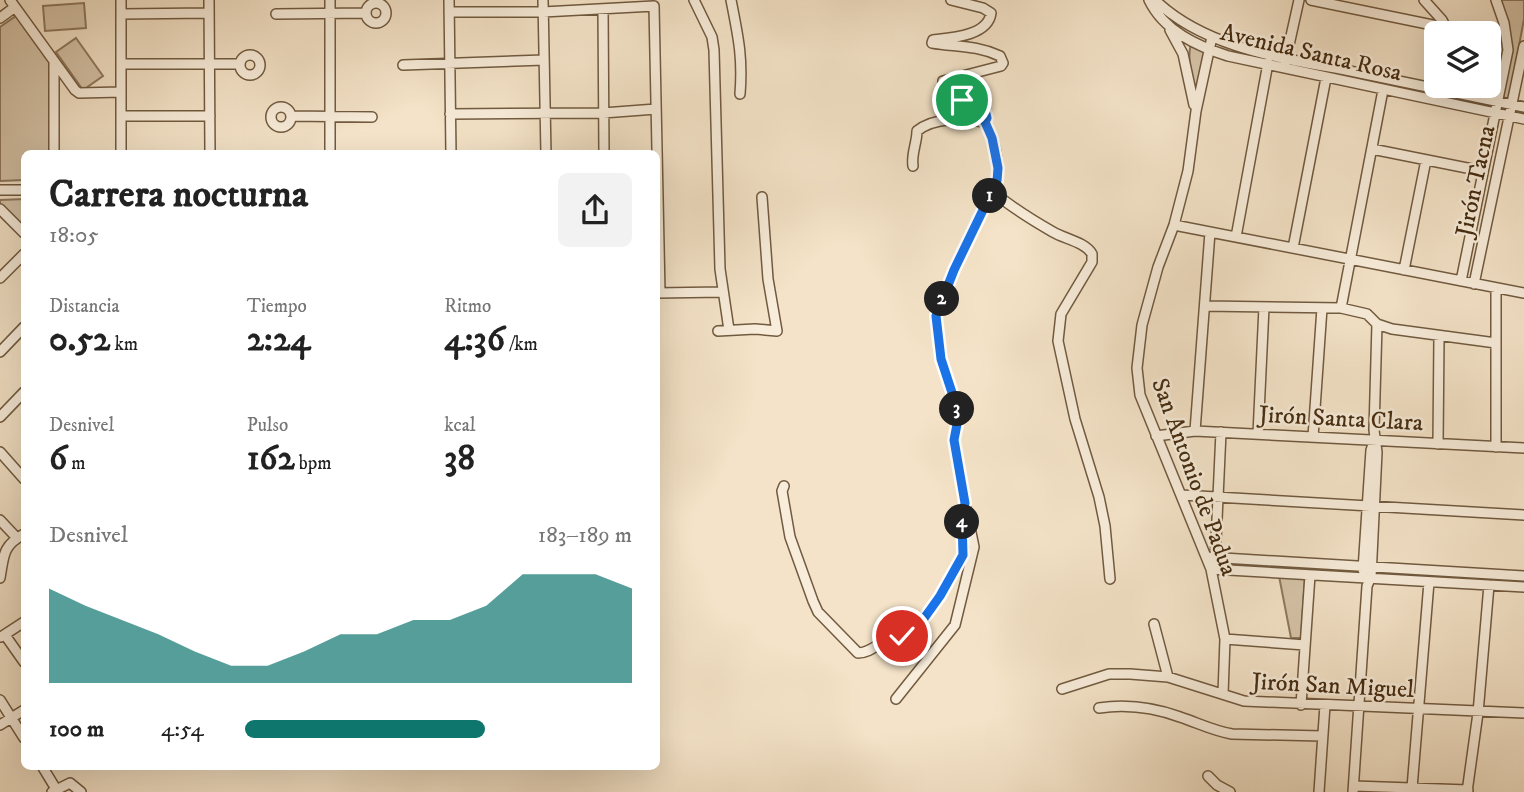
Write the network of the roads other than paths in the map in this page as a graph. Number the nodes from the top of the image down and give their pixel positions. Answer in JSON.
{"nodes":[{"id":1,"x":121,"y":0,"type":"edge"},
{"id":2,"x":209,"y":0,"type":"edge"},
{"id":3,"x":330,"y":0,"type":"edge"},
{"id":4,"x":449,"y":0,"type":"edge"},
{"id":5,"x":543,"y":0,"type":"edge"},
{"id":6,"x":694,"y":0,"type":"edge"},
{"id":7,"x":731,"y":0,"type":"edge"},
{"id":8,"x":951,"y":0,"type":"edge"},
{"id":9,"x":1149,"y":0,"type":"edge"},
{"id":10,"x":1155,"y":0,"type":"edge"},
{"id":11,"x":1299,"y":0,"type":"edge"},
{"id":12,"x":1311,"y":0,"type":"edge"},
{"id":13,"x":1424,"y":0,"type":"edge"},
{"id":14,"x":1496,"y":0,"type":"edge"},
{"id":15,"x":13,"y":4,"type":"edge"},
{"id":16,"x":609,"y":6,"type":"edge"},
{"id":17,"x":449,"y":12,"type":"junction"},
{"id":18,"x":543,"y":12,"type":"junction"},
{"id":19,"x":209,"y":13,"type":"junction"},
{"id":20,"x":330,"y":13,"type":"junction"},
{"id":21,"x":366,"y":13,"type":"dead end"},
{"id":22,"x":121,"y":14,"type":"junction"},
{"id":23,"x":276,"y":14,"type":"dead end"},
{"id":24,"x":0,"y":18,"type":"edge"},
{"id":25,"x":1163,"y":21,"type":"junction"},
{"id":26,"x":1442,"y":21,"type":"edge"},
{"id":27,"x":1424,"y":26,"type":"edge"},
{"id":28,"x":1195,"y":28,"type":"junction"},
{"id":29,"x":1212,"y":37,"type":"junction"},
{"id":30,"x":1189,"y":39,"type":"junction"},
{"id":31,"x":1524,"y":46,"type":"edge"},
{"id":32,"x":1209,"y":50,"type":"junction"},
{"id":33,"x":1183,"y":54,"type":"junction"},
{"id":34,"x":1269,"y":54,"type":"junction"},
{"id":35,"x":1286,"y":58,"type":"junction"},
{"id":36,"x":544,"y":60,"type":"junction"},
{"id":37,"x":54,"y":61,"type":"junction"},
{"id":38,"x":121,"y":64,"type":"junction"},
{"id":39,"x":210,"y":64,"type":"junction"},
{"id":40,"x":240,"y":64,"type":"dead end"},
{"id":41,"x":450,"y":64,"type":"junction"},
{"id":42,"x":403,"y":65,"type":"dead end"},
{"id":43,"x":1268,"y":66,"type":"junction"},
{"id":44,"x":1284,"y":69,"type":"junction"},
{"id":45,"x":1326,"y":78,"type":"junction"},
{"id":46,"x":1424,"y":85,"type":"edge"},
{"id":47,"x":1383,"y":90,"type":"junction"},
{"id":48,"x":121,"y":92,"type":"junction"},
{"id":49,"x":740,"y":94,"type":"dead end"},
{"id":50,"x":1481,"y":98,"type":"edge"},
{"id":51,"x":1497,"y":102,"type":"junction"},
{"id":52,"x":1512,"y":104,"type":"junction"},
{"id":53,"x":1524,"y":107,"type":"edge"},
{"id":54,"x":656,"y":109,"type":"junction"},
{"id":55,"x":1196,"y":111,"type":"junction"},
{"id":56,"x":545,"y":113,"type":"junction"},
{"id":57,"x":603,"y":113,"type":"junction"},
{"id":58,"x":1495,"y":113,"type":"junction"},
{"id":59,"x":450,"y":114,"type":"junction"},
{"id":60,"x":121,"y":116,"type":"junction"},
{"id":61,"x":210,"y":116,"type":"junction"},
{"id":62,"x":291,"y":116,"type":"dead end"},
{"id":63,"x":330,"y":116,"type":"junction"},
{"id":64,"x":1509,"y":116,"type":"junction"},
{"id":65,"x":372,"y":117,"type":"dead end"},
{"id":66,"x":1524,"y":119,"type":"edge"},
{"id":67,"x":985,"y":122,"type":"junction"},
{"id":68,"x":1372,"y":149,"type":"junction"},
{"id":69,"x":54,"y":150,"type":"edge"},
{"id":70,"x":121,"y":150,"type":"edge"},
{"id":71,"x":210,"y":150,"type":"edge"},
{"id":72,"x":330,"y":150,"type":"edge"},
{"id":73,"x":451,"y":150,"type":"edge"},
{"id":74,"x":546,"y":150,"type":"edge"},
{"id":75,"x":604,"y":150,"type":"edge"},
{"id":76,"x":656,"y":150,"type":"edge"},
{"id":77,"x":1426,"y":160,"type":"junction"},
{"id":78,"x":914,"y":166,"type":"dead end"},
{"id":79,"x":1482,"y":171,"type":"junction"},
{"id":80,"x":0,"y":190,"type":"edge"},
{"id":81,"x":21,"y":190,"type":"edge"},
{"id":82,"x":992,"y":191,"type":"junction"},
{"id":83,"x":762,"y":197,"type":"dead end"},
{"id":84,"x":0,"y":209,"type":"edge"},
{"id":85,"x":1174,"y":225,"type":"junction"},
{"id":86,"x":21,"y":230,"type":"edge"},
{"id":87,"x":1210,"y":232,"type":"junction"},
{"id":88,"x":1236,"y":237,"type":"junction"},
{"id":89,"x":1293,"y":248,"type":"junction"},
{"id":90,"x":21,"y":257,"type":"edge"},
{"id":91,"x":1350,"y":259,"type":"junction"},
{"id":92,"x":1404,"y":270,"type":"junction"},
{"id":93,"x":0,"y":278,"type":"edge"},
{"id":94,"x":1461,"y":281,"type":"junction"},
{"id":95,"x":1474,"y":284,"type":"junction"},
{"id":96,"x":1496,"y":288,"type":"junction"},
{"id":97,"x":722,"y":292,"type":"junction"},
{"id":98,"x":660,"y":293,"type":"edge"},
{"id":99,"x":1524,"y":293,"type":"edge"},
{"id":100,"x":1205,"y":306,"type":"junction"},
{"id":101,"x":1264,"y":307,"type":"junction"},
{"id":102,"x":1322,"y":308,"type":"junction"},
{"id":103,"x":1341,"y":308,"type":"junction"},
{"id":104,"x":1377,"y":324,"type":"junction"},
{"id":105,"x":21,"y":330,"type":"edge"},
{"id":106,"x":729,"y":330,"type":"junction"},
{"id":107,"x":718,"y":331,"type":"dead end"},
{"id":108,"x":1438,"y":337,"type":"junction"},
{"id":109,"x":1496,"y":343,"type":"junction"},
{"id":110,"x":0,"y":352,"type":"edge"},
{"id":111,"x":21,"y":395,"type":"edge"},
{"id":112,"x":0,"y":417,"type":"edge"},
{"id":113,"x":1195,"y":431,"type":"junction"},
{"id":114,"x":1221,"y":432,"type":"junction"},
{"id":115,"x":1258,"y":434,"type":"junction"},
{"id":116,"x":1156,"y":436,"type":"junction"},
{"id":117,"x":1313,"y":437,"type":"junction"},
{"id":118,"x":1374,"y":440,"type":"junction"},
{"id":119,"x":1438,"y":444,"type":"junction"},
{"id":120,"x":1496,"y":446,"type":"junction"},
{"id":121,"x":1524,"y":448,"type":"edge"},
{"id":122,"x":0,"y":452,"type":"edge"},
{"id":123,"x":21,"y":476,"type":"edge"},
{"id":124,"x":784,"y":486,"type":"dead end"},
{"id":125,"x":1182,"y":495,"type":"junction"},
{"id":126,"x":1218,"y":497,"type":"junction"},
{"id":127,"x":965,"y":503,"type":"junction"},
{"id":128,"x":1370,"y":506,"type":"junction"},
{"id":129,"x":1524,"y":515,"type":"edge"},
{"id":130,"x":1,"y":523,"type":"edge"},
{"id":131,"x":21,"y":536,"type":"edge"},
{"id":132,"x":1211,"y":557,"type":"junction"},
{"id":133,"x":1,"y":564,"type":"edge"},
{"id":134,"x":1213,"y":569,"type":"junction"},
{"id":135,"x":1310,"y":575,"type":"junction"},
{"id":136,"x":1367,"y":575,"type":"junction"},
{"id":137,"x":1524,"y":576,"type":"edge"},
{"id":138,"x":0,"y":578,"type":"edge"},
{"id":139,"x":1110,"y":579,"type":"dead end"},
{"id":140,"x":1429,"y":582,"type":"junction"},
{"id":141,"x":1489,"y":585,"type":"junction"},
{"id":142,"x":1524,"y":587,"type":"edge"},
{"id":143,"x":21,"y":624,"type":"edge"},
{"id":144,"x":1154,"y":624,"type":"dead end"},
{"id":145,"x":2,"y":636,"type":"edge"},
{"id":146,"x":1225,"y":639,"type":"junction"},
{"id":147,"x":1305,"y":645,"type":"junction"},
{"id":148,"x":21,"y":658,"type":"edge"},
{"id":149,"x":1168,"y":677,"type":"junction"},
{"id":150,"x":1062,"y":689,"type":"dead end"},
{"id":151,"x":1223,"y":694,"type":"junction"},
{"id":152,"x":896,"y":699,"type":"dead end"},
{"id":153,"x":0,"y":700,"type":"edge"},
{"id":154,"x":1301,"y":705,"type":"junction"},
{"id":155,"x":1325,"y":705,"type":"junction"},
{"id":156,"x":1360,"y":706,"type":"junction"},
{"id":157,"x":1100,"y":708,"type":"dead end"},
{"id":158,"x":1418,"y":710,"type":"junction"},
{"id":159,"x":21,"y":712,"type":"edge"},
{"id":160,"x":1478,"y":713,"type":"junction"},
{"id":161,"x":1524,"y":713,"type":"edge"},
{"id":162,"x":12,"y":718,"type":"junction"},
{"id":163,"x":0,"y":725,"type":"edge"},
{"id":164,"x":21,"y":733,"type":"edge"},
{"id":165,"x":1322,"y":736,"type":"junction"},
{"id":166,"x":44,"y":770,"type":"edge"},
{"id":167,"x":1208,"y":776,"type":"dead end"},
{"id":168,"x":1412,"y":788,"type":"junction"},
{"id":169,"x":1353,"y":789,"type":"edge"},
{"id":170,"x":54,"y":791,"type":"edge"},
{"id":171,"x":1467,"y":791,"type":"edge"},
{"id":172,"x":81,"y":792,"type":"edge"},
{"id":173,"x":1230,"y":792,"type":"edge"},
{"id":174,"x":1319,"y":792,"type":"edge"}],
"edges":[{"from":1,"to":22,"type":"street"},
{"from":2,"to":19,"type":"street"},
{"from":3,"to":20,"type":"street"},
{"from":4,"to":17,"type":"street"},
{"from":5,"to":18,"type":"street"},
{"from":6,"to":97,"type":"street"},
{"from":7,"to":49,"type":"street"},
{"from":8,"to":67,"type":"street"},
{"from":9,"to":25,"type":"street","name":"Avenida Santa Rosa"},
{"from":10,"to":28,"type":"street","name":"Avenida Santa Rosa"},
{"from":11,"to":35,"type":"street"},
{"from":12,"to":27,"type":"street"},
{"from":13,"to":26,"type":"street"},
{"from":14,"to":51,"type":"street"},
{"from":15,"to":24,"type":"street"},
{"from":15,"to":37,"type":"street"},
{"from":16,"to":18,"type":"street"},
{"from":16,"to":54,"type":"street"},
{"from":16,"to":57,"type":"street"},
{"from":17,"to":18,"type":"street"},
{"from":17,"to":41,"type":"street"},
{"from":18,"to":36,"type":"street"},
{"from":19,"to":22,"type":"street"},
{"from":19,"to":39,"type":"street"},
{"from":20,"to":21,"type":"street"},
{"from":20,"to":23,"type":"street"},
{"from":20,"to":63,"type":"street"},
{"from":22,"to":38,"type":"street"},
{"from":25,"to":30,"type":"street","name":"Avenida Santa Rosa"},
{"from":25,"to":33,"type":"street","name":"San Antonio de Padua"},
{"from":28,"to":29,"type":"street","name":"Avenida Santa Rosa"},
{"from":28,"to":30,"type":"street"},
{"from":29,"to":32,"type":"street","name":"San Antonio de Padua"},
{"from":29,"to":34,"type":"street","name":"Avenida Santa Rosa"},
{"from":30,"to":32,"type":"street","name":"Avenida Santa Rosa"},
{"from":30,"to":33,"type":"street"},
{"from":31,"to":52,"type":"street","name":"Jirón Tacna"},
{"from":32,"to":43,"type":"street","name":"Avenida Santa Rosa"},
{"from":32,"to":55,"type":"street","name":"San Antonio de Padua"},
{"from":33,"to":55,"type":"street","name":"San Antonio de Padua"},
{"from":34,"to":35,"type":"street","name":"Avenida Santa Rosa"},
{"from":34,"to":43,"type":"street"},
{"from":35,"to":44,"type":"street"},
{"from":35,"to":46,"type":"street","name":"Avenida Santa Rosa"},
{"from":36,"to":41,"type":"street"},
{"from":36,"to":56,"type":"street"},
{"from":37,"to":48,"type":"street"},
{"from":37,"to":69,"type":"street"},
{"from":38,"to":39,"type":"street"},
{"from":38,"to":48,"type":"street"},
{"from":39,"to":40,"type":"street"},
{"from":39,"to":61,"type":"street"},
{"from":41,"to":42,"type":"street"},
{"from":41,"to":59,"type":"street"},
{"from":43,"to":44,"type":"street","name":"Avenida Santa Rosa"},
{"from":43,"to":88,"type":"street"},
{"from":44,"to":45,"type":"street","name":"Avenida Santa Rosa"},
{"from":45,"to":47,"type":"street","name":"Avenida Santa Rosa"},
{"from":45,"to":89,"type":"street"},
{"from":47,"to":58,"type":"street","name":"Avenida Santa Rosa"},
{"from":47,"to":68,"type":"street"},
{"from":48,"to":60,"type":"street"},
{"from":50,"to":51,"type":"street","name":"Avenida Santa Rosa"},
{"from":51,"to":52,"type":"street","name":"Avenida Santa Rosa"},
{"from":51,"to":58,"type":"street"},
{"from":52,"to":53,"type":"street","name":"Avenida Santa Rosa"},
{"from":52,"to":64,"type":"street","name":"Jirón Tacna"},
{"from":54,"to":57,"type":"street"},
{"from":54,"to":76,"type":"street"},
{"from":55,"to":85,"type":"street","name":"San Antonio de Padua"},
{"from":56,"to":57,"type":"street"},
{"from":56,"to":59,"type":"street"},
{"from":56,"to":74,"type":"street"},
{"from":57,"to":75,"type":"street"},
{"from":58,"to":64,"type":"street","name":"Avenida Santa Rosa"},
{"from":58,"to":79,"type":"street"},
{"from":59,"to":73,"type":"street"},
{"from":60,"to":61,"type":"street"},
{"from":60,"to":70,"type":"street"},
{"from":61,"to":71,"type":"street"},
{"from":62,"to":63,"type":"street"},
{"from":63,"to":65,"type":"street"},
{"from":63,"to":72,"type":"street"},
{"from":64,"to":66,"type":"street","name":"Avenida Santa Rosa"},
{"from":64,"to":95,"type":"street","name":"Jirón Tacna"},
{"from":67,"to":78,"type":"street"},
{"from":67,"to":82,"type":"street"},
{"from":68,"to":77,"type":"street"},
{"from":68,"to":91,"type":"street"},
{"from":77,"to":79,"type":"street"},
{"from":77,"to":92,"type":"street"},
{"from":79,"to":94,"type":"street"},
{"from":80,"to":81,"type":"street"},
{"from":82,"to":127,"type":"street"},
{"from":82,"to":139,"type":"street"},
{"from":83,"to":106,"type":"street"},
{"from":84,"to":86,"type":"street"},
{"from":85,"to":87,"type":"street"},
{"from":85,"to":116,"type":"street","name":"San Antonio de Padua"},
{"from":87,"to":88,"type":"street"},
{"from":87,"to":100,"type":"street"},
{"from":88,"to":89,"type":"street"},
{"from":89,"to":91,"type":"street"},
{"from":90,"to":93,"type":"street"},
{"from":91,"to":92,"type":"street"},
{"from":91,"to":103,"type":"street"},
{"from":92,"to":94,"type":"street"},
{"from":94,"to":95,"type":"street"},
{"from":95,"to":96,"type":"street"},
{"from":96,"to":99,"type":"street"},
{"from":96,"to":109,"type":"street"},
{"from":97,"to":98,"type":"street"},
{"from":97,"to":106,"type":"street"},
{"from":100,"to":101,"type":"street"},
{"from":100,"to":113,"type":"street"},
{"from":101,"to":102,"type":"street"},
{"from":101,"to":115,"type":"street"},
{"from":102,"to":103,"type":"street"},
{"from":102,"to":117,"type":"street"},
{"from":103,"to":104,"type":"street"},
{"from":104,"to":108,"type":"street"},
{"from":104,"to":118,"type":"street"},
{"from":105,"to":110,"type":"street"},
{"from":106,"to":107,"type":"street"},
{"from":108,"to":109,"type":"street"},
{"from":108,"to":119,"type":"street"},
{"from":109,"to":120,"type":"street"},
{"from":111,"to":112,"type":"street"},
{"from":113,"to":114,"type":"street","name":"Jirón Santa Clara"},
{"from":113,"to":116,"type":"street","name":"Jirón Santa Clara"},
{"from":114,"to":115,"type":"street","name":"Jirón Santa Clara"},
{"from":114,"to":126,"type":"street"},
{"from":115,"to":117,"type":"street","name":"Jirón Santa Clara"},
{"from":116,"to":125,"type":"street","name":"San Antonio de Padua"},
{"from":117,"to":118,"type":"street","name":"Jirón Santa Clara"},
{"from":118,"to":119,"type":"street","name":"Jirón Santa Clara"},
{"from":118,"to":128,"type":"street"},
{"from":119,"to":120,"type":"street","name":"Jirón Santa Clara"},
{"from":120,"to":121,"type":"street","name":"Jirón Santa Clara"},
{"from":122,"to":123,"type":"street"},
{"from":124,"to":127,"type":"street"},
{"from":125,"to":126,"type":"street"},
{"from":125,"to":132,"type":"street","name":"San Antonio de Padua"},
{"from":126,"to":128,"type":"street"},
{"from":126,"to":132,"type":"street"},
{"from":127,"to":152,"type":"street"},
{"from":128,"to":129,"type":"street"},
{"from":128,"to":136,"type":"street"},
{"from":130,"to":131,"type":"street"},
{"from":131,"to":133,"type":"street"},
{"from":132,"to":134,"type":"street","name":"San Antonio de Padua"},
{"from":132,"to":136,"type":"street"},
{"from":133,"to":138,"type":"street"},
{"from":134,"to":135,"type":"street"},
{"from":134,"to":146,"type":"street","name":"San Antonio de Padua"},
{"from":135,"to":136,"type":"street"},
{"from":135,"to":147,"type":"street"},
{"from":136,"to":137,"type":"street"},
{"from":136,"to":140,"type":"street"},
{"from":136,"to":156,"type":"street"},
{"from":140,"to":141,"type":"street"},
{"from":140,"to":158,"type":"street"},
{"from":141,"to":142,"type":"street"},
{"from":141,"to":160,"type":"street"},
{"from":143,"to":145,"type":"street"},
{"from":144,"to":149,"type":"street"},
{"from":145,"to":148,"type":"street"},
{"from":146,"to":147,"type":"street"},
{"from":146,"to":151,"type":"street","name":"San Antonio de Padua"},
{"from":147,"to":154,"type":"street"},
{"from":149,"to":150,"type":"street","name":"Jirón San Miguel"},
{"from":149,"to":151,"type":"street","name":"Jirón San Miguel"},
{"from":151,"to":154,"type":"street","name":"Jirón San Miguel"},
{"from":153,"to":162,"type":"street"},
{"from":154,"to":155,"type":"street","name":"Jirón San Miguel"},
{"from":155,"to":156,"type":"street","name":"Jirón San Miguel"},
{"from":155,"to":165,"type":"street"},
{"from":156,"to":158,"type":"street","name":"Jirón San Miguel"},
{"from":156,"to":169,"type":"street"},
{"from":157,"to":165,"type":"street"},
{"from":158,"to":160,"type":"street","name":"Jirón San Miguel"},
{"from":158,"to":168,"type":"street"},
{"from":159,"to":162,"type":"street"},
{"from":160,"to":161,"type":"street","name":"Jirón San Miguel"},
{"from":160,"to":171,"type":"street"},
{"from":162,"to":163,"type":"street"},
{"from":162,"to":164,"type":"street"},
{"from":165,"to":174,"type":"street"},
{"from":166,"to":170,"type":"street"},
{"from":167,"to":173,"type":"street"},
{"from":168,"to":169,"type":"street"},
{"from":168,"to":171,"type":"street"},
{"from":170,"to":172,"type":"street"}]}
